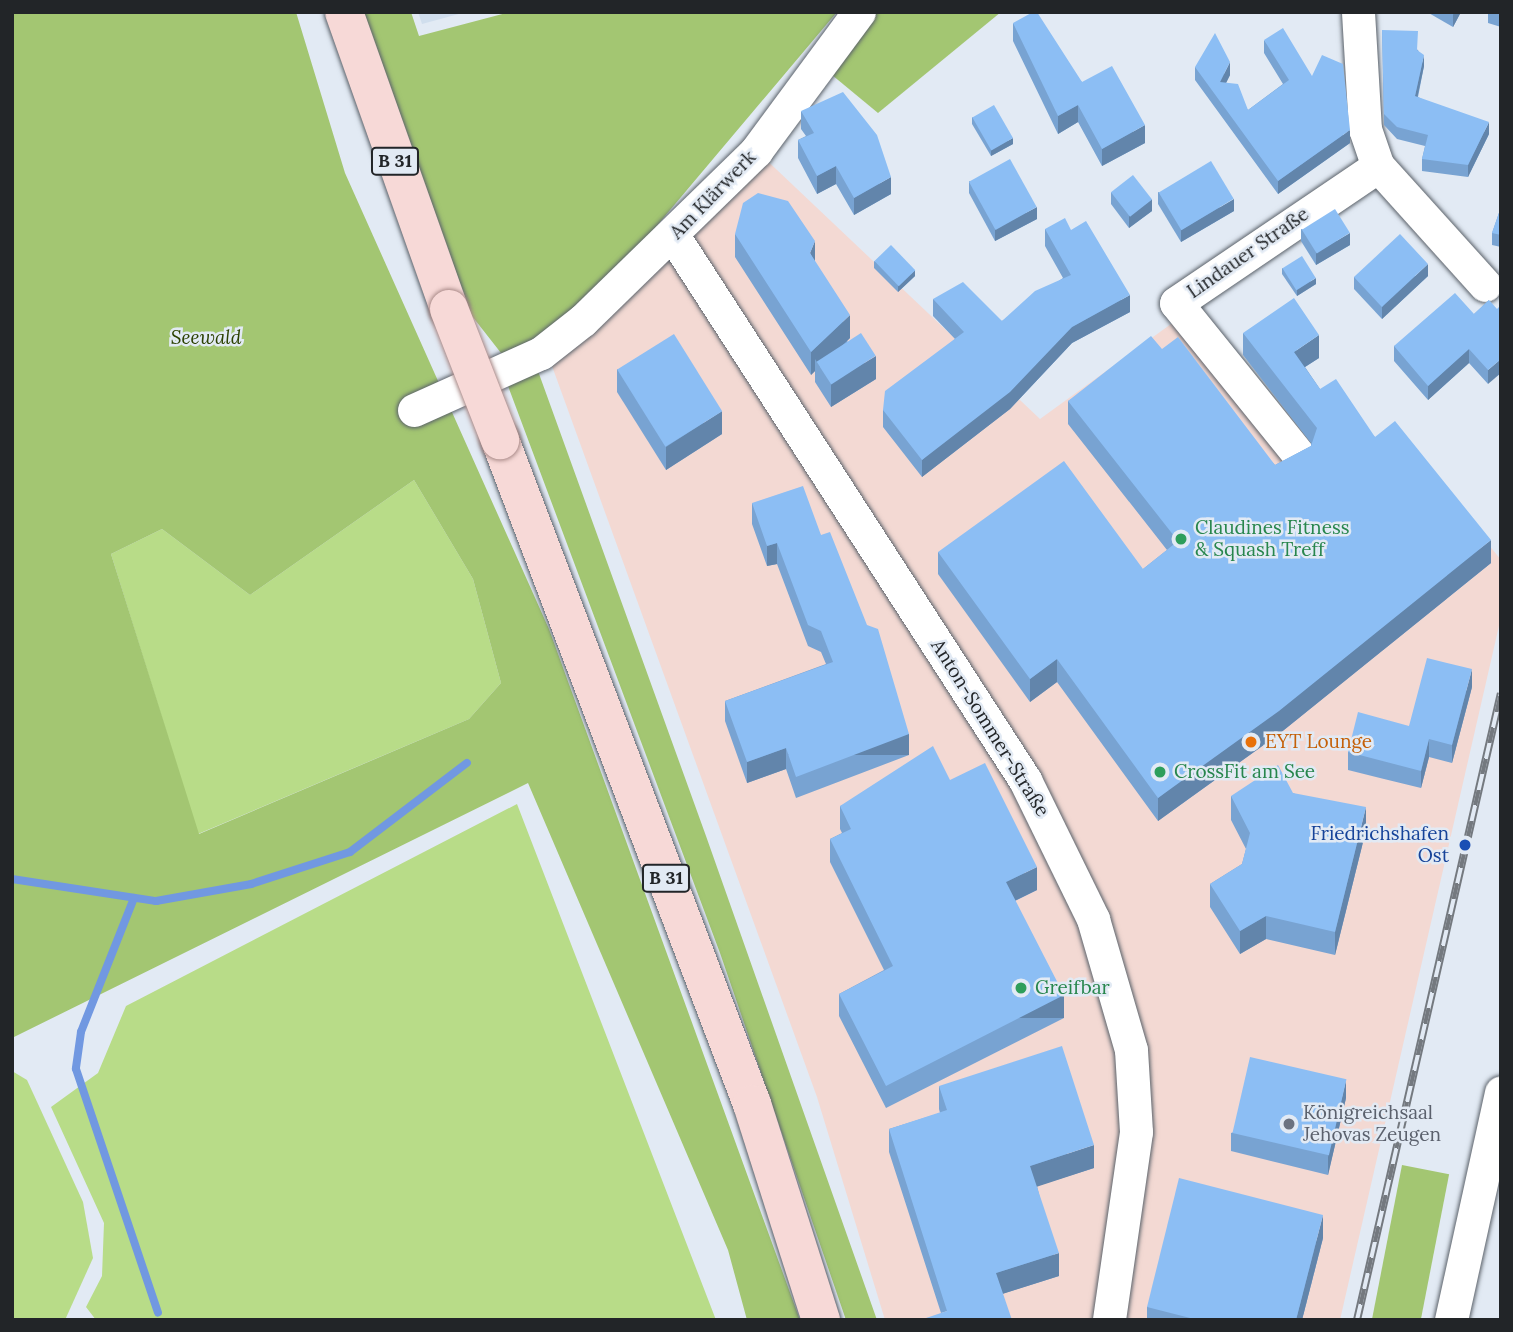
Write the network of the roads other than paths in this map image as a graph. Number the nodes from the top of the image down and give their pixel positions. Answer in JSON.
{"nodes":[{"id":1,"x":344,"y":12,"type":"edge"},
{"id":2,"x":859,"y":12,"type":"edge"},
{"id":3,"x":1357,"y":12,"type":"edge"},
{"id":4,"x":1378,"y":166,"type":"junction"},
{"id":5,"x":674,"y":237,"type":"junction"},
{"id":6,"x":1485,"y":285,"type":"dead end"},
{"id":7,"x":414,"y":410,"type":"dead end"},
{"id":8,"x":1298,"y":454,"type":"edge"},
{"id":9,"x":1501,"y":1092,"type":"edge"},
{"id":10,"x":821,"y":1320,"type":"edge"},
{"id":11,"x":1109,"y":1320,"type":"edge"},
{"id":12,"x":1451,"y":1320,"type":"edge"}],
"edges":[{"from":1,"to":10,"type":"main road","number":"B 31","bridge":true},
{"from":2,"to":5,"type":"street","name":"Am Klärwerk"},
{"from":3,"to":4,"type":"street"},
{"from":4,"to":6,"type":"street"},
{"from":4,"to":8,"type":"street","name":"Lindauer Straße"},
{"from":5,"to":7,"type":"street","name":"Am Klärwerk"},
{"from":5,"to":11,"type":"street","name":"Anton-Sommer-Straße"},
{"from":9,"to":12,"type":"street"}]}
